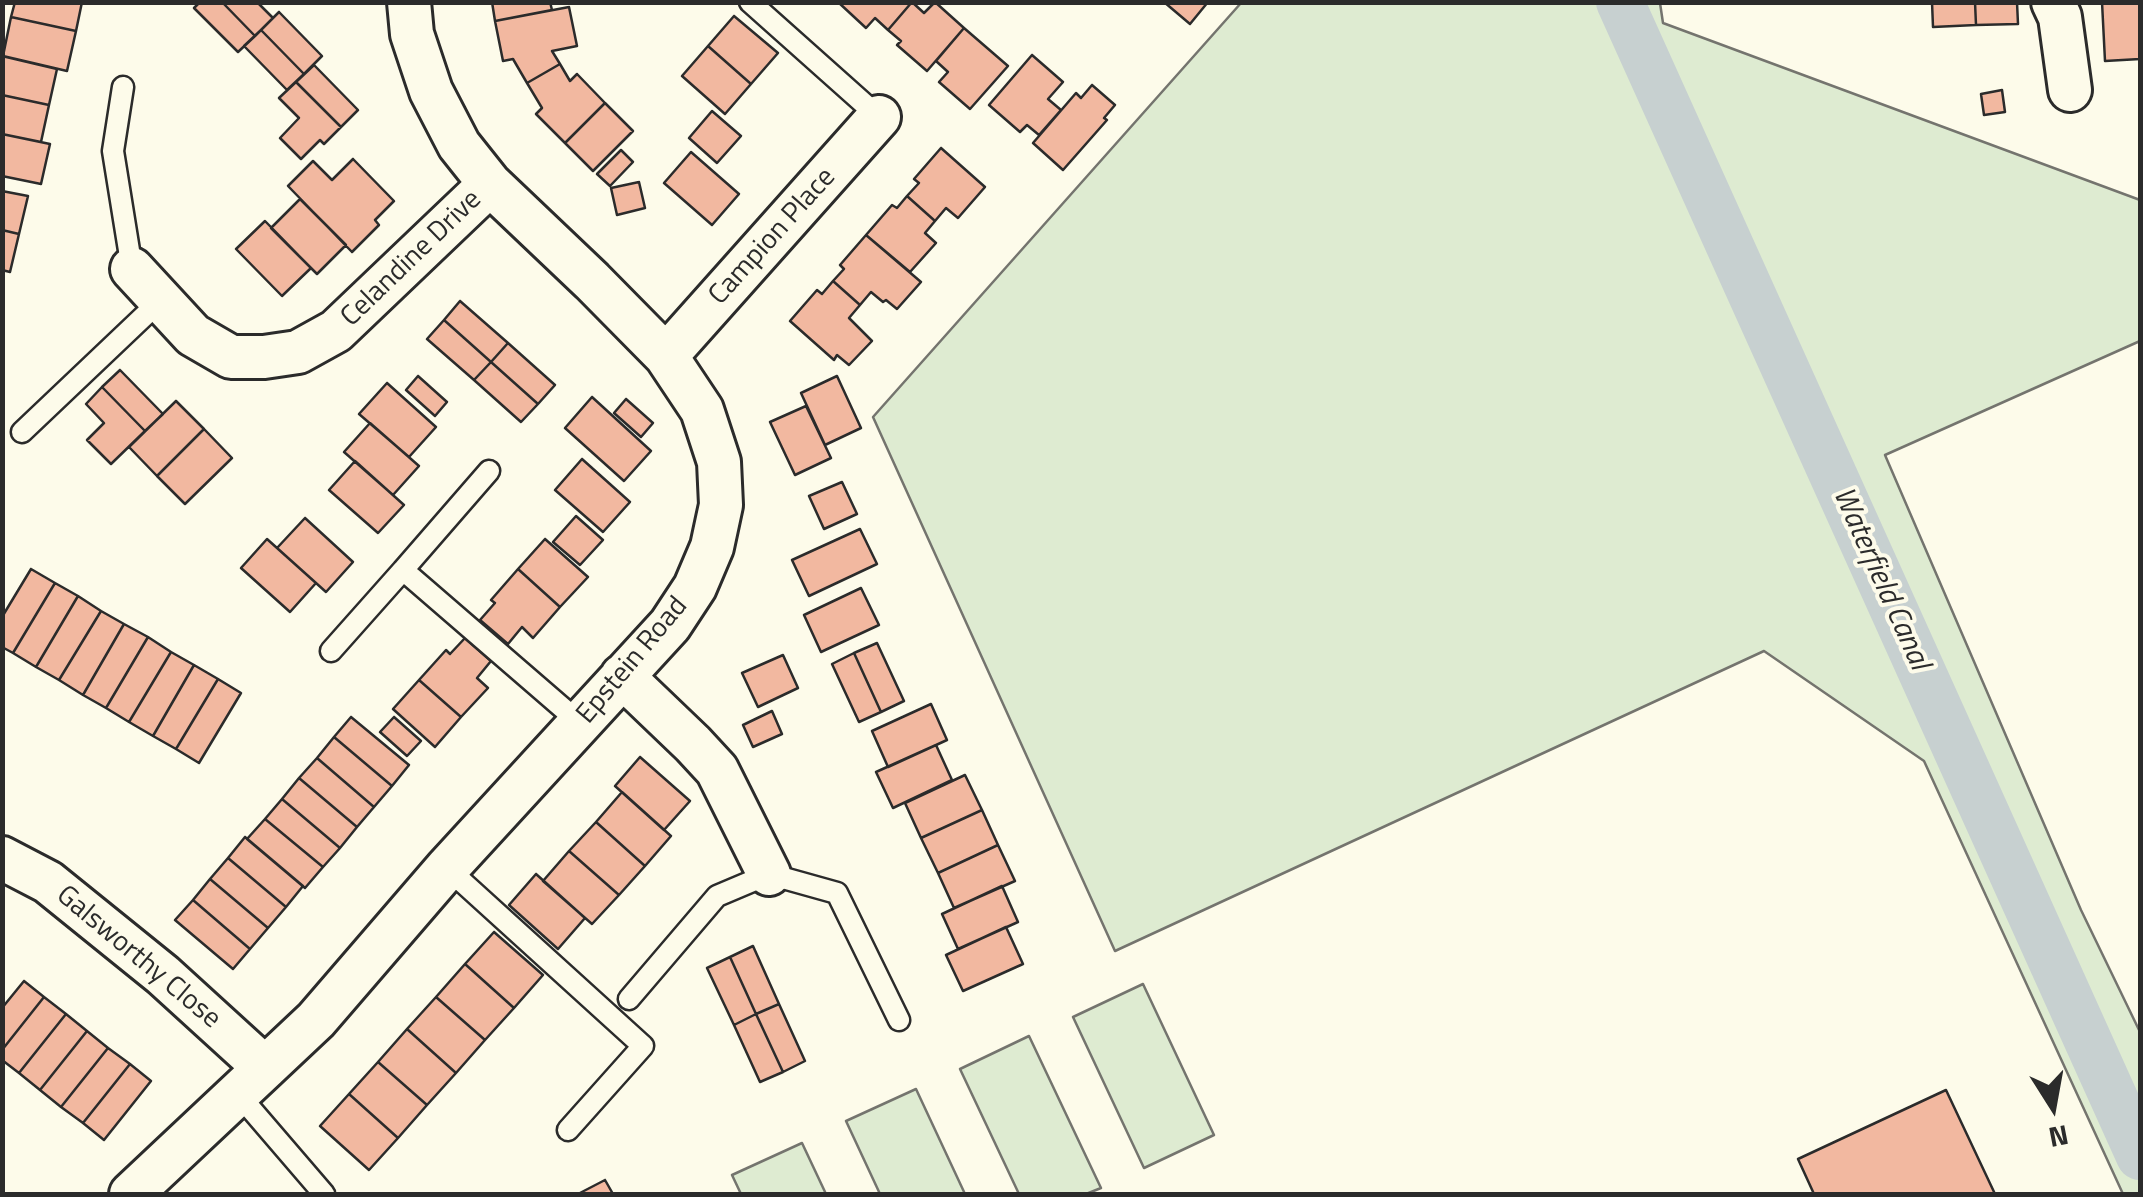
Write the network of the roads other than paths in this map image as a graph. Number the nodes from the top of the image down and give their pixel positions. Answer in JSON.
{"nodes":[{"id":1,"x":410,"y":2,"type":"edge"},
{"id":2,"x":750,"y":2,"type":"edge"},
{"id":3,"x":2053,"y":2,"type":"edge"},
{"id":4,"x":124,"y":87,"type":"dead end"},
{"id":5,"x":2070,"y":90,"type":"dead end"},
{"id":6,"x":879,"y":117,"type":"joint"},
{"id":7,"x":490,"y":184,"type":"junction"},
{"id":8,"x":132,"y":269,"type":"joint"},
{"id":9,"x":161,"y":300,"type":"junction"},
{"id":10,"x":666,"y":356,"type":"junction"},
{"id":11,"x":22,"y":432,"type":"dead end"},
{"id":12,"x":488,"y":471,"type":"dead end"},
{"id":13,"x":403,"y":570,"type":"junction"},
{"id":14,"x":331,"y":651,"type":"dead end"},
{"id":15,"x":622,"y":676,"type":"junction"},
{"id":16,"x":580,"y":723,"type":"junction"},
{"id":17,"x":2,"y":858,"type":"edge"},
{"id":18,"x":447,"y":868,"type":"junction"},
{"id":19,"x":769,"y":874,"type":"junction"},
{"id":20,"x":629,"y":999,"type":"dead end"},
{"id":21,"x":899,"y":1020,"type":"dead end"},
{"id":22,"x":252,"y":1081,"type":"junction"},
{"id":23,"x":568,"y":1130,"type":"dead end"},
{"id":24,"x":131,"y":1194,"type":"edge"},
{"id":25,"x":324,"y":1194,"type":"edge"}],
"edges":[{"from":1,"to":7,"type":"street","name":"Epstein Road"},
{"from":2,"to":6,"type":"lane"},
{"from":3,"to":5,"type":"street"},
{"from":4,"to":8,"type":"lane"},
{"from":6,"to":10,"type":"street","name":"Campion Place"},
{"from":7,"to":9,"type":"street","name":"Celandine Drive"},
{"from":7,"to":10,"type":"street","name":"Epstein Road"},
{"from":8,"to":9,"type":"street","name":"Celandine Drive"},
{"from":9,"to":11,"type":"lane"},
{"from":10,"to":15,"type":"street","name":"Epstein Road"},
{"from":12,"to":13,"type":"lane"},
{"from":13,"to":14,"type":"lane"},
{"from":13,"to":16,"type":"lane"},
{"from":15,"to":16,"type":"street","name":"Epstein Road"},
{"from":15,"to":19,"type":"street"},
{"from":16,"to":18,"type":"street","name":"Epstein Road"},
{"from":17,"to":22,"type":"street","name":"Galsworthy Close"},
{"from":18,"to":22,"type":"street","name":"Epstein Road"},
{"from":18,"to":23,"type":"lane"},
{"from":19,"to":20,"type":"lane"},
{"from":19,"to":21,"type":"lane"},
{"from":22,"to":24,"type":"street","name":"Epstein Road"},
{"from":22,"to":25,"type":"lane"}]}
